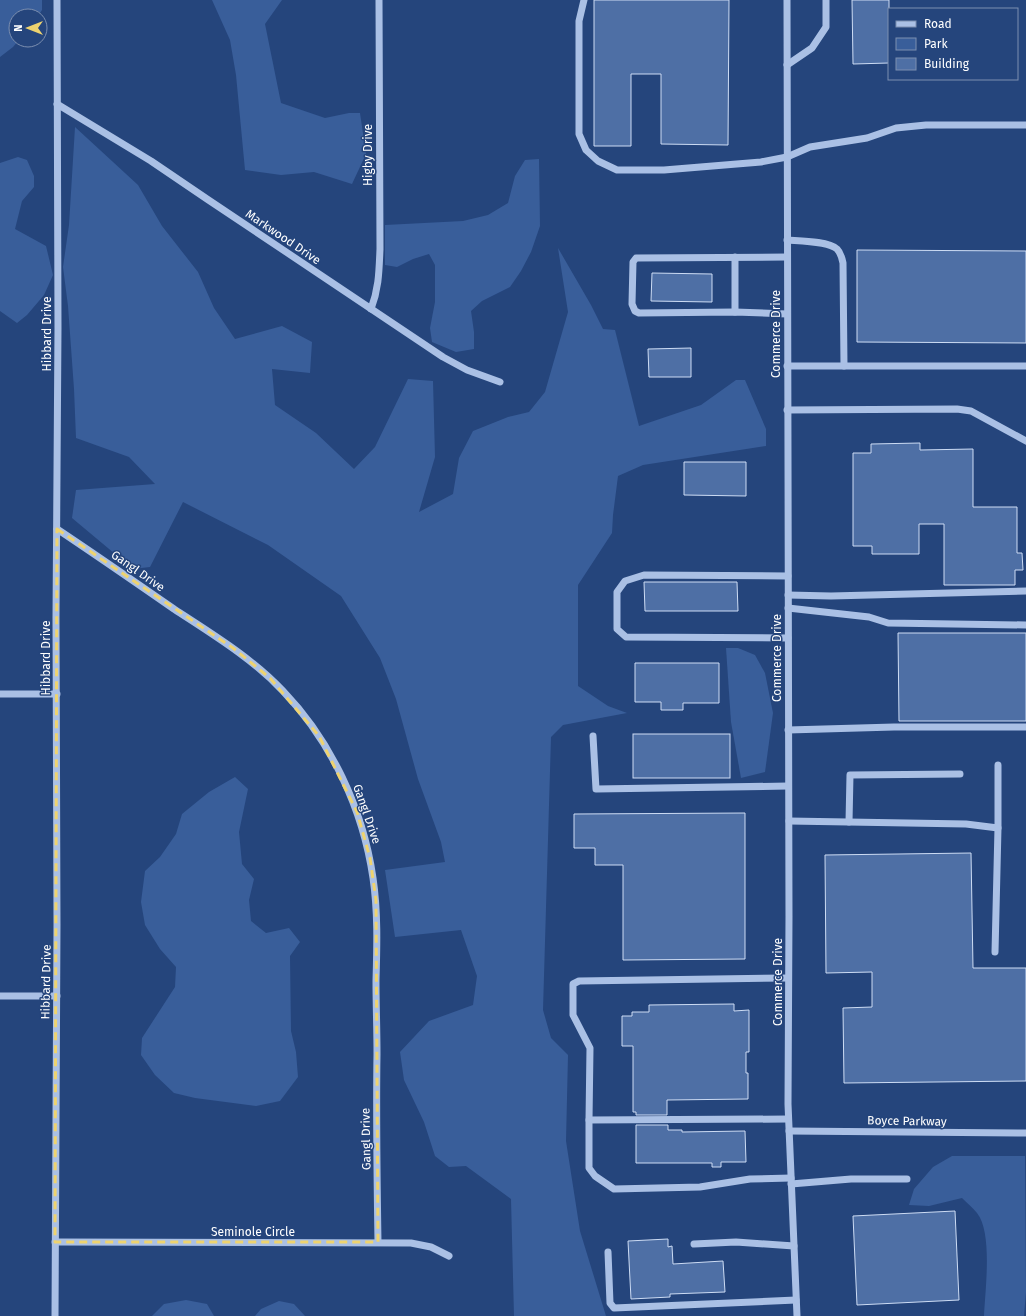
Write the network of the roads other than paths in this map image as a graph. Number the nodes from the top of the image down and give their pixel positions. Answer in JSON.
{"nodes":[{"id":1,"x":57,"y":0,"type":"edge"},
{"id":2,"x":379,"y":0,"type":"edge"},
{"id":3,"x":584,"y":0,"type":"edge"},
{"id":4,"x":787,"y":0,"type":"edge"},
{"id":5,"x":826,"y":0,"type":"edge"},
{"id":6,"x":787,"y":65,"type":"junction"},
{"id":7,"x":56,"y":104,"type":"junction"},
{"id":8,"x":1026,"y":125,"type":"edge"},
{"id":9,"x":787,"y":157,"type":"junction"},
{"id":10,"x":787,"y":240,"type":"junction"},
{"id":11,"x":735,"y":257,"type":"junction"},
{"id":12,"x":787,"y":257,"type":"junction"},
{"id":13,"x":371,"y":309,"type":"junction"},
{"id":14,"x":735,"y":312,"type":"junction"},
{"id":15,"x":787,"y":314,"type":"junction"},
{"id":16,"x":787,"y":366,"type":"junction"},
{"id":17,"x":844,"y":366,"type":"junction"},
{"id":18,"x":1026,"y":366,"type":"edge"},
{"id":19,"x":500,"y":382,"type":"dead end"},
{"id":20,"x":787,"y":410,"type":"junction"},
{"id":21,"x":1026,"y":441,"type":"edge"},
{"id":22,"x":57,"y":529,"type":"junction"},
{"id":23,"x":788,"y":576,"type":"junction"},
{"id":24,"x":1026,"y":591,"type":"edge"},
{"id":25,"x":788,"y":595,"type":"junction"},
{"id":26,"x":788,"y":608,"type":"junction"},
{"id":27,"x":1026,"y":625,"type":"edge"},
{"id":28,"x":788,"y":638,"type":"junction"},
{"id":29,"x":0,"y":694,"type":"edge"},
{"id":30,"x":57,"y":694,"type":"junction"},
{"id":31,"x":1026,"y":727,"type":"edge"},
{"id":32,"x":788,"y":730,"type":"junction"},
{"id":33,"x":593,"y":736,"type":"dead end"},
{"id":34,"x":998,"y":765,"type":"dead end"},
{"id":35,"x":960,"y":774,"type":"dead end"},
{"id":36,"x":788,"y":786,"type":"junction"},
{"id":37,"x":789,"y":821,"type":"junction"},
{"id":38,"x":849,"y":822,"type":"junction"},
{"id":39,"x":998,"y":828,"type":"junction"},
{"id":40,"x":995,"y":952,"type":"dead end"},
{"id":41,"x":788,"y":978,"type":"junction"},
{"id":42,"x":0,"y":996,"type":"edge"},
{"id":43,"x":56,"y":996,"type":"junction"},
{"id":44,"x":788,"y":1119,"type":"junction"},
{"id":45,"x":589,"y":1120,"type":"junction"},
{"id":46,"x":789,"y":1130,"type":"junction"},
{"id":47,"x":1026,"y":1133,"type":"edge"},
{"id":48,"x":907,"y":1179,"type":"dead end"},
{"id":49,"x":791,"y":1181,"type":"junction"},
{"id":50,"x":55,"y":1242,"type":"junction"},
{"id":51,"x":378,"y":1242,"type":"junction"},
{"id":52,"x":694,"y":1244,"type":"dead end"},
{"id":53,"x":794,"y":1246,"type":"junction"},
{"id":54,"x":608,"y":1252,"type":"dead end"},
{"id":55,"x":449,"y":1256,"type":"dead end"},
{"id":56,"x":796,"y":1300,"type":"junction"},
{"id":57,"x":55,"y":1316,"type":"edge"},
{"id":58,"x":797,"y":1316,"type":"edge"}],
"edges":[{"from":1,"to":7,"type":"street","name":"Hibbard Drive"},
{"from":2,"to":13,"type":"street","name":"Higby Drive"},
{"from":3,"to":9,"type":"street"},
{"from":4,"to":6,"type":"street","name":"Commerce Drive"},
{"from":5,"to":6,"type":"street"},
{"from":6,"to":9,"type":"street","name":"Commerce Drive"},
{"from":7,"to":13,"type":"street","name":"Markwood Drive"},
{"from":7,"to":22,"type":"street","name":"Hibbard Drive"},
{"from":8,"to":9,"type":"street"},
{"from":9,"to":10,"type":"street","name":"Commerce Drive"},
{"from":10,"to":12,"type":"street","name":"Commerce Drive"},
{"from":10,"to":17,"type":"street"},
{"from":11,"to":12,"type":"street"},
{"from":11,"to":14,"type":"street"},
{"from":11,"to":14,"type":"street"},
{"from":12,"to":15,"type":"street","name":"Commerce Drive"},
{"from":13,"to":19,"type":"street","name":"Markwood Drive"},
{"from":14,"to":15,"type":"street"},
{"from":15,"to":16,"type":"street","name":"Commerce Drive"},
{"from":16,"to":17,"type":"street"},
{"from":16,"to":20,"type":"street","name":"Commerce Drive"},
{"from":17,"to":18,"type":"street"},
{"from":20,"to":21,"type":"street"},
{"from":20,"to":23,"type":"street","name":"Commerce Drive"},
{"from":22,"to":30,"type":"street","name":"Hibbard Drive"},
{"from":22,"to":51,"type":"street","name":"Gangl Drive"},
{"from":23,"to":25,"type":"street","name":"Commerce Drive"},
{"from":23,"to":28,"type":"street"},
{"from":24,"to":25,"type":"street"},
{"from":25,"to":26,"type":"street","name":"Commerce Drive"},
{"from":26,"to":27,"type":"street"},
{"from":26,"to":28,"type":"street","name":"Commerce Drive"},
{"from":28,"to":32,"type":"street","name":"Commerce Drive"},
{"from":29,"to":30,"type":"street"},
{"from":30,"to":43,"type":"street","name":"Hibbard Drive"},
{"from":31,"to":32,"type":"street"},
{"from":32,"to":36,"type":"street","name":"Commerce Drive"},
{"from":33,"to":36,"type":"street"},
{"from":34,"to":39,"type":"street"},
{"from":35,"to":38,"type":"street"},
{"from":36,"to":37,"type":"street","name":"Commerce Drive"},
{"from":37,"to":38,"type":"street"},
{"from":37,"to":41,"type":"street","name":"Commerce Drive"},
{"from":38,"to":39,"type":"street"},
{"from":39,"to":40,"type":"street"},
{"from":41,"to":44,"type":"street","name":"Commerce Drive"},
{"from":41,"to":45,"type":"street"},
{"from":42,"to":43,"type":"street"},
{"from":43,"to":50,"type":"street","name":"Hibbard Drive"},
{"from":44,"to":45,"type":"street"},
{"from":44,"to":46,"type":"street","name":"Commerce Drive"},
{"from":45,"to":49,"type":"street"},
{"from":46,"to":47,"type":"street","name":"Boyce Parkway"},
{"from":46,"to":49,"type":"street","name":"Commerce Drive"},
{"from":48,"to":49,"type":"street"},
{"from":49,"to":53,"type":"street","name":"Commerce Drive"},
{"from":50,"to":51,"type":"street","name":"Seminole Circle"},
{"from":50,"to":57,"type":"street","name":"Hibbard Drive"},
{"from":51,"to":55,"type":"street","name":"Seminole Circle"},
{"from":52,"to":53,"type":"street"},
{"from":53,"to":56,"type":"street","name":"Commerce Drive"},
{"from":54,"to":56,"type":"street"},
{"from":56,"to":58,"type":"street","name":"Commerce Drive"}]}
